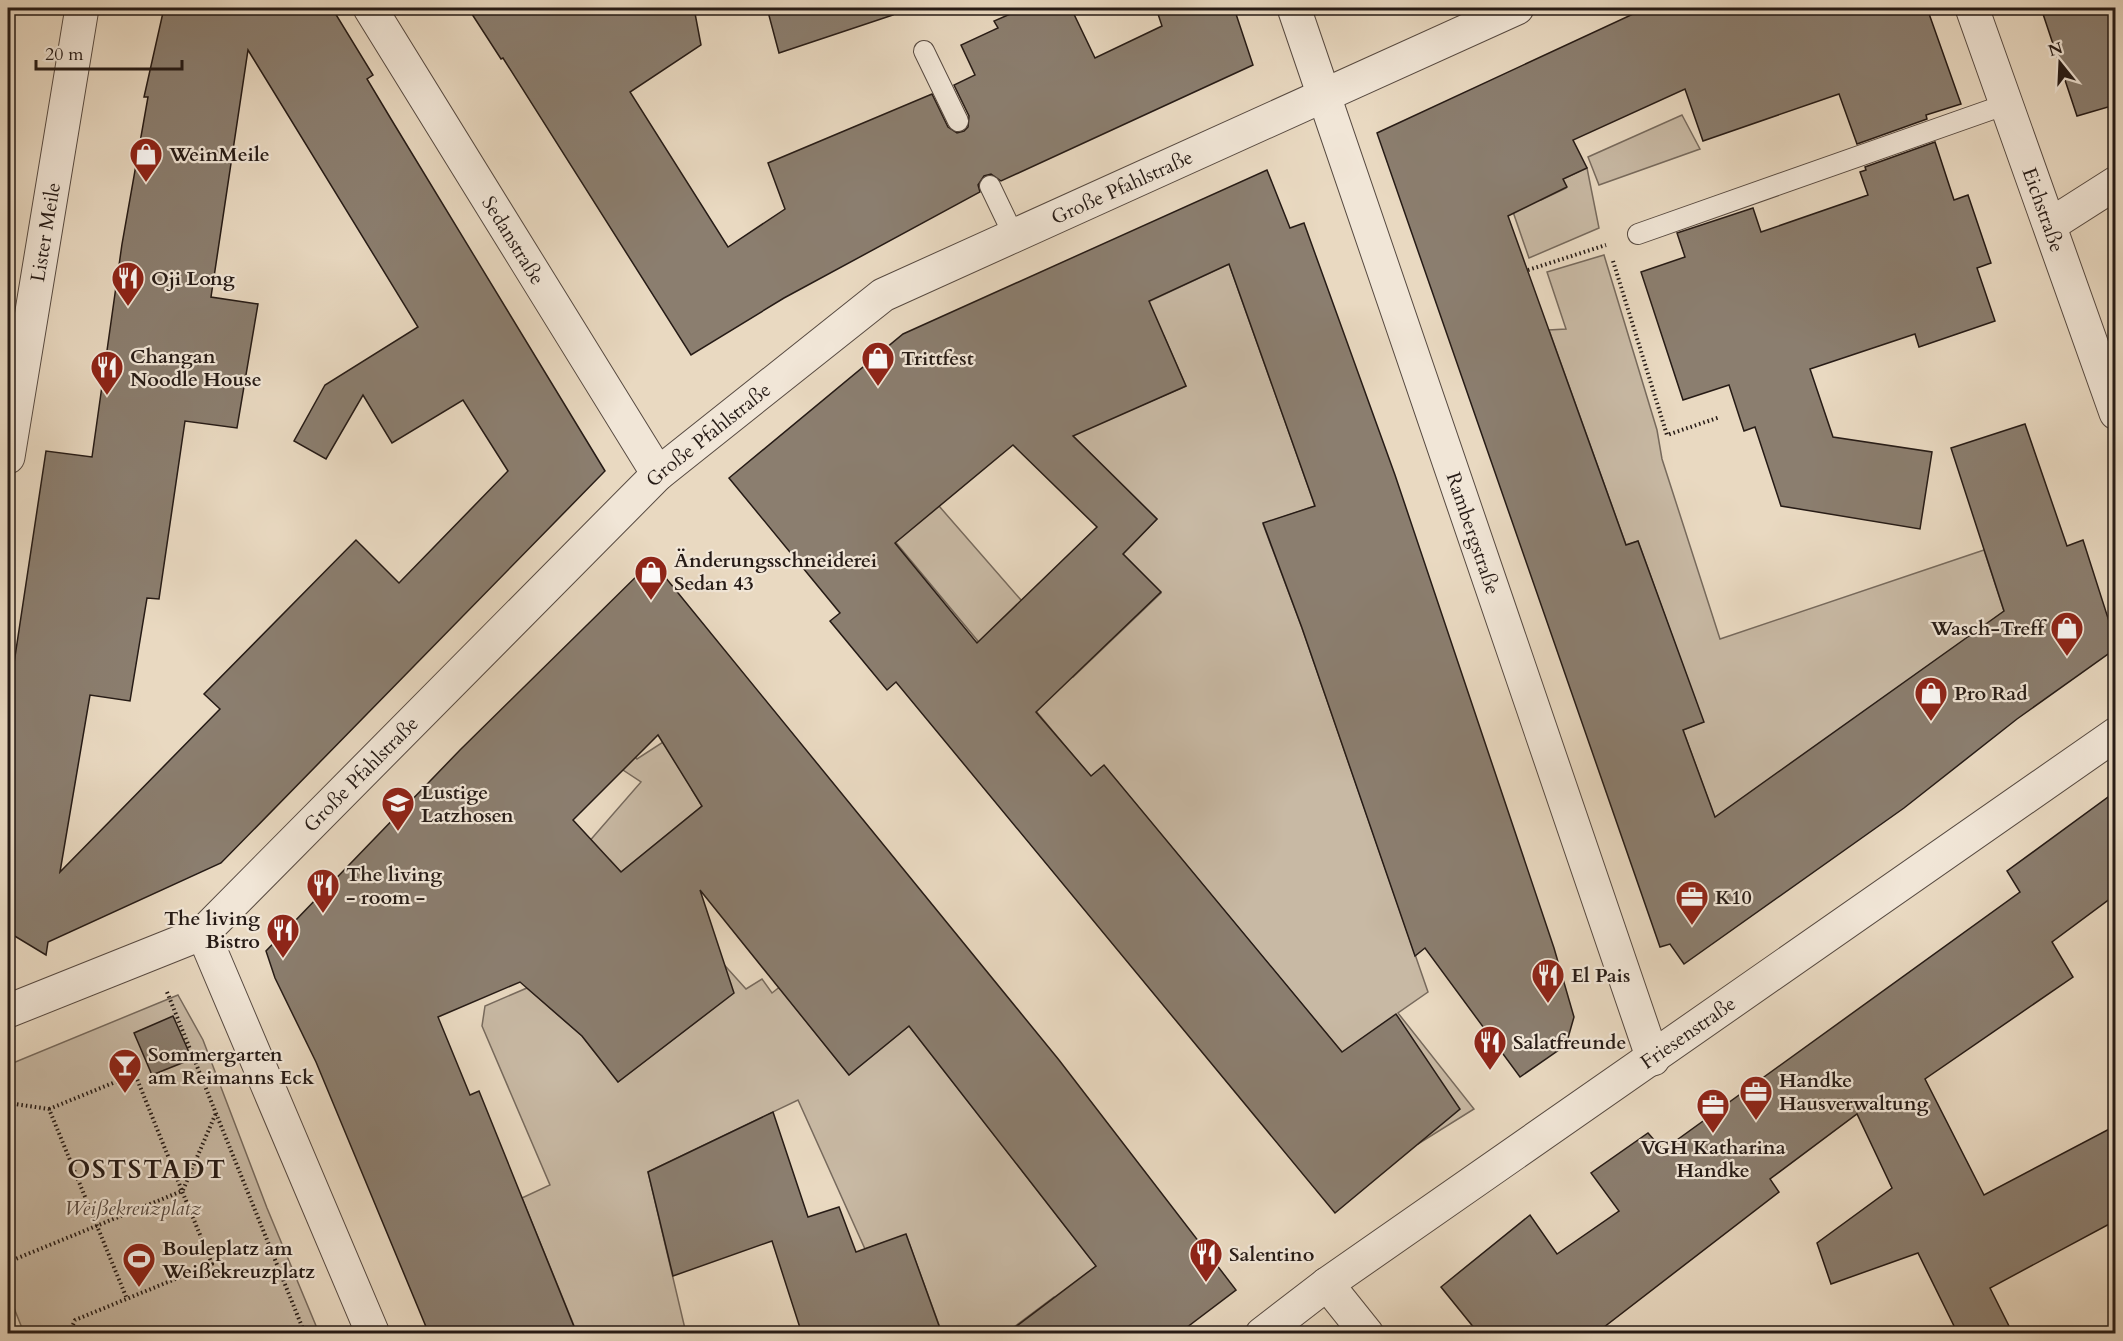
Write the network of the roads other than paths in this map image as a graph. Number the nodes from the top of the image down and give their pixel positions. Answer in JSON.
{"nodes":[{"id":1,"x":82,"y":8,"type":"edge"},
{"id":2,"x":370,"y":8,"type":"edge"},
{"id":3,"x":1294,"y":8,"type":"edge"},
{"id":4,"x":1517,"y":8,"type":"edge"},
{"id":5,"x":1972,"y":8,"type":"edge"},
{"id":6,"x":924,"y":51,"type":"dead end"},
{"id":7,"x":1324,"y":95,"type":"junction"},
{"id":8,"x":2007,"y":104,"type":"junction"},
{"id":9,"x":958,"y":121,"type":"dead end"},
{"id":10,"x":2115,"y":183,"type":"edge"},
{"id":11,"x":990,"y":186,"type":"dead end"},
{"id":12,"x":2050,"y":225,"type":"junction"},
{"id":13,"x":1638,"y":234,"type":"dead end"},
{"id":14,"x":1014,"y":236,"type":"junction"},
{"id":15,"x":2115,"y":413,"type":"edge"},
{"id":16,"x":8,"y":457,"type":"edge"},
{"id":17,"x":658,"y":474,"type":"junction"},
{"id":18,"x":2115,"y":734,"type":"edge"},
{"id":19,"x":203,"y":933,"type":"junction"},
{"id":20,"x":8,"y":1011,"type":"edge"},
{"id":21,"x":1653,"y":1059,"type":"junction"},
{"id":22,"x":1327,"y":1284,"type":"junction"},
{"id":23,"x":373,"y":1334,"type":"edge"},
{"id":24,"x":1262,"y":1334,"type":"edge"},
{"id":25,"x":1367,"y":1334,"type":"edge"}],
"edges":[{"from":1,"to":16,"type":"street","name":"Lister Meile"},
{"from":2,"to":17,"type":"street","name":"Sedanstraße"},
{"from":3,"to":7,"type":"street","name":"Rambergstraße"},
{"from":4,"to":7,"type":"street","name":"Große Pfahlstraße"},
{"from":5,"to":8,"type":"street","name":"Eichstraße"},
{"from":6,"to":9,"type":"lane"},
{"from":7,"to":14,"type":"street","name":"Große Pfahlstraße"},
{"from":7,"to":21,"type":"street","name":"Rambergstraße"},
{"from":8,"to":12,"type":"street","name":"Eichstraße"},
{"from":8,"to":13,"type":"lane"},
{"from":10,"to":12,"type":"street"},
{"from":11,"to":14,"type":"lane"},
{"from":12,"to":15,"type":"street","name":"Eichstraße"},
{"from":14,"to":17,"type":"street","name":"Große Pfahlstraße"},
{"from":17,"to":19,"type":"street","name":"Große Pfahlstraße"},
{"from":18,"to":21,"type":"street","name":"Friesenstraße"},
{"from":19,"to":20,"type":"street","name":"Große Pfahlstraße"},
{"from":19,"to":23,"type":"street"},
{"from":21,"to":22,"type":"street","name":"Friesenstraße"},
{"from":22,"to":24,"type":"street","name":"Friesenstraße"},
{"from":22,"to":25,"type":"street"}]}
